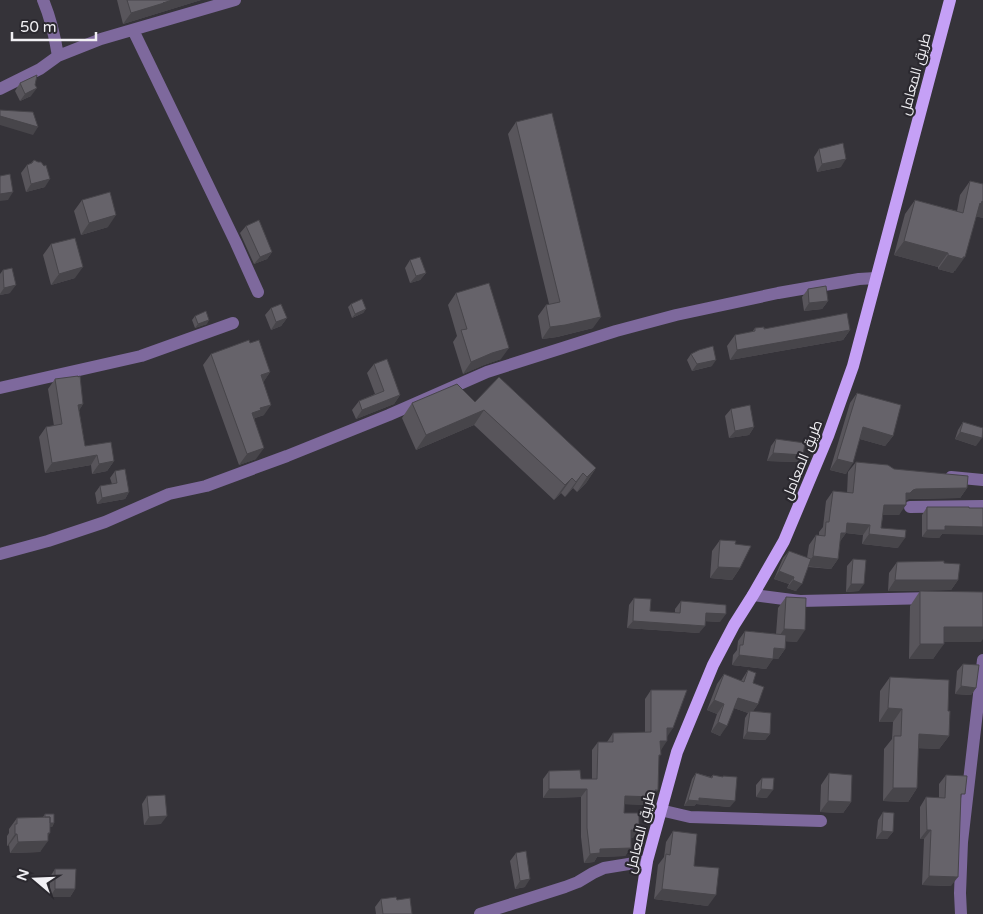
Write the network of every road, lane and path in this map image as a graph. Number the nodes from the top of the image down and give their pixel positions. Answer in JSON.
{"nodes":[{"id":1,"x":43,"y":0,"type":"edge"},
{"id":2,"x":235,"y":0,"type":"edge"},
{"id":3,"x":950,"y":0,"type":"edge"},
{"id":4,"x":133,"y":30,"type":"junction"},
{"id":5,"x":58,"y":56,"type":"junction"},
{"id":6,"x":0,"y":89,"type":"edge"},
{"id":7,"x":876,"y":278,"type":"junction"},
{"id":8,"x":258,"y":292,"type":"dead end"},
{"id":9,"x":233,"y":323,"type":"dead end"},
{"id":10,"x":0,"y":388,"type":"edge"},
{"id":11,"x":940,"y":476,"type":"edge"},
{"id":12,"x":983,"y":480,"type":"edge"},
{"id":13,"x":983,"y":506,"type":"edge"},
{"id":14,"x":910,"y":507,"type":"dead end"},
{"id":15,"x":0,"y":554,"type":"edge"},
{"id":16,"x":753,"y":595,"type":"junction"},
{"id":17,"x":942,"y":598,"type":"edge"},
{"id":18,"x":983,"y":660,"type":"edge"},
{"id":19,"x":660,"y":810,"type":"junction"},
{"id":20,"x":821,"y":821,"type":"dead end"},
{"id":21,"x":647,"y":862,"type":"junction"},
{"id":22,"x":480,"y":914,"type":"edge"},
{"id":23,"x":639,"y":914,"type":"edge"},
{"id":24,"x":961,"y":914,"type":"edge"}],
"edges":[{"from":1,"to":5,"type":"street"},
{"from":2,"to":4,"type":"street"},
{"from":3,"to":7,"type":"main road","name":"طريق المعامل"},
{"from":4,"to":5,"type":"street"},
{"from":4,"to":8,"type":"street"},
{"from":5,"to":6,"type":"street"},
{"from":7,"to":15,"type":"street"},
{"from":7,"to":16,"type":"main road","name":"طريق المعامل"},
{"from":9,"to":10,"type":"street"},
{"from":11,"to":12,"type":"street"},
{"from":13,"to":14,"type":"street"},
{"from":16,"to":17,"type":"street"},
{"from":16,"to":19,"type":"main road","name":"طريق المعامل"},
{"from":18,"to":24,"type":"street"},
{"from":19,"to":20,"type":"street"},
{"from":19,"to":21,"type":"main road","name":"طريق المعامل"},
{"from":21,"to":22,"type":"street"},
{"from":21,"to":23,"type":"main road","name":"طريق المعامل"}]}
